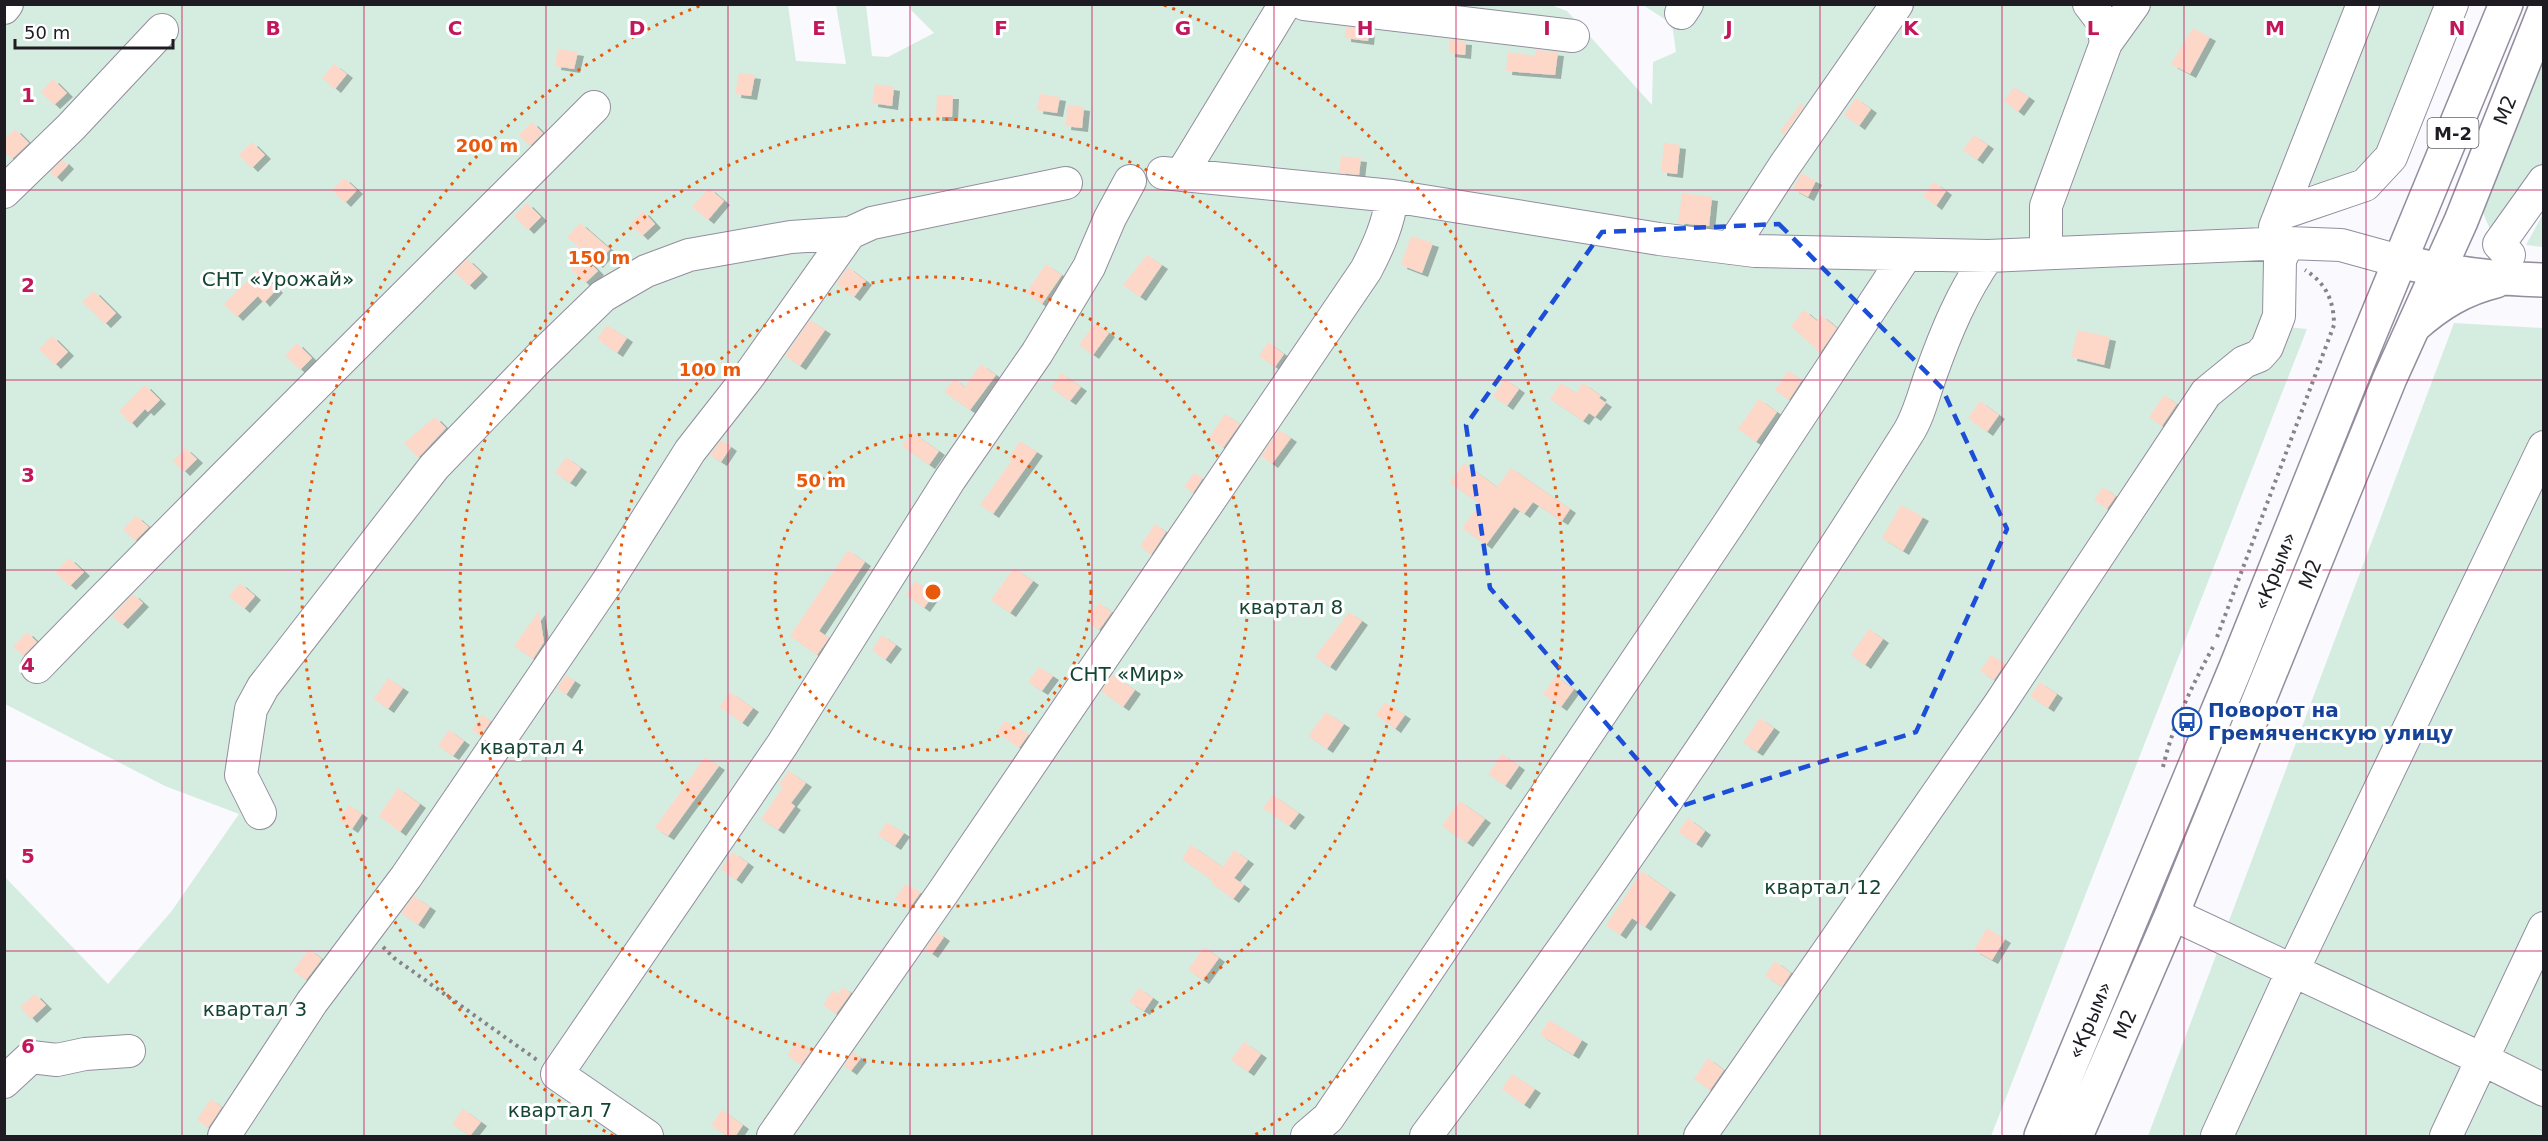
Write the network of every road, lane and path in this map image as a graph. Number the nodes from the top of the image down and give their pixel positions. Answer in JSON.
{"nodes":[{"id":1,"x":1285,"y":4,"type":"edge"},
{"id":2,"x":1304,"y":4,"type":"edge"},
{"id":3,"x":1897,"y":4,"type":"edge"},
{"id":4,"x":2089,"y":4,"type":"edge"},
{"id":5,"x":2134,"y":4,"type":"edge"},
{"id":6,"x":2363,"y":4,"type":"edge"},
{"id":7,"x":2452,"y":4,"type":"edge"},
{"id":8,"x":2506,"y":4,"type":"edge"},
{"id":9,"x":2544,"y":12,"type":"edge"},
{"id":10,"x":162,"y":30,"type":"dead end"},
{"id":11,"x":1573,"y":36,"type":"dead end"},
{"id":12,"x":2106,"y":43,"type":"junction"},
{"id":13,"x":594,"y":107,"type":"dead end"},
{"id":14,"x":1130,"y":181,"type":"dead end"},
{"id":15,"x":2544,"y":181,"type":"edge"},
{"id":16,"x":1066,"y":183,"type":"dead end"},
{"id":17,"x":4,"y":192,"type":"edge"},
{"id":18,"x":1392,"y":196,"type":"junction"},
{"id":19,"x":2461,"y":221,"type":"junction"},
{"id":20,"x":850,"y":233,"type":"junction"},
{"id":21,"x":2279,"y":240,"type":"junction"},
{"id":22,"x":1731,"y":248,"type":"junction"},
{"id":23,"x":2046,"y":254,"type":"junction"},
{"id":24,"x":1905,"y":255,"type":"junction"},
{"id":25,"x":1988,"y":256,"type":"junction"},
{"id":26,"x":2399,"y":261,"type":"junction"},
{"id":27,"x":2506,"y":267,"type":"junction"},
{"id":28,"x":2438,"y":271,"type":"junction"},
{"id":29,"x":2544,"y":280,"type":"edge"},
{"id":30,"x":2414,"y":326,"type":"junction"},
{"id":31,"x":2544,"y":447,"type":"edge"},
{"id":32,"x":37,"y":667,"type":"dead end"},
{"id":33,"x":2162,"y":772,"type":"dead end"},
{"id":34,"x":260,"y":813,"type":"dead end"},
{"id":35,"x":2172,"y":914,"type":"junction"},
{"id":36,"x":2544,"y":927,"type":"edge"},
{"id":37,"x":365,"y":930,"type":"junction"},
{"id":38,"x":2293,"y":970,"type":"junction"},
{"id":39,"x":129,"y":1051,"type":"dead end"},
{"id":40,"x":2482,"y":1059,"type":"junction"},
{"id":41,"x":557,"y":1074,"type":"junction"},
{"id":42,"x":4,"y":1082,"type":"edge"},
{"id":43,"x":2544,"y":1090,"type":"edge"},
{"id":44,"x":224,"y":1137,"type":"edge"},
{"id":45,"x":647,"y":1137,"type":"edge"},
{"id":46,"x":773,"y":1137,"type":"edge"},
{"id":47,"x":1307,"y":1137,"type":"edge"},
{"id":48,"x":1426,"y":1137,"type":"edge"},
{"id":49,"x":1700,"y":1137,"type":"edge"},
{"id":50,"x":2041,"y":1137,"type":"edge"},
{"id":51,"x":2076,"y":1137,"type":"edge"},
{"id":52,"x":2217,"y":1137,"type":"edge"},
{"id":53,"x":2446,"y":1137,"type":"edge"}],
"edges":[{"from":1,"to":18,"type":"street"},
{"from":2,"to":11,"type":"street"},
{"from":3,"to":22,"type":"street"},
{"from":4,"to":12,"type":"street"},
{"from":5,"to":12,"type":"street"},
{"from":6,"to":21,"type":"street"},
{"from":7,"to":21,"type":"street"},
{"from":8,"to":26,"type":"main road","name":"«Крым»","number":"М-2"},
{"from":9,"to":19,"type":"main road","name":"М2"},
{"from":10,"to":17,"type":"street"},
{"from":12,"to":23,"type":"street"},
{"from":13,"to":32,"type":"street"},
{"from":14,"to":41,"type":"street"},
{"from":15,"to":27,"type":"street"},
{"from":16,"to":20,"type":"street"},
{"from":18,"to":22,"type":"street"},
{"from":18,"to":46,"type":"street"},
{"from":19,"to":27,"type":"main road"},
{"from":19,"to":28,"type":"main road","name":"М2"},
{"from":20,"to":34,"type":"street"},
{"from":20,"to":37,"type":"street"},
{"from":21,"to":23,"type":"street"},
{"from":21,"to":26,"type":"street"},
{"from":21,"to":33,"type":"path"},
{"from":21,"to":49,"type":"street"},
{"from":22,"to":24,"type":"street"},
{"from":23,"to":25,"type":"street"},
{"from":24,"to":25,"type":"street"},
{"from":24,"to":47,"type":"street"},
{"from":25,"to":48,"type":"street"},
{"from":26,"to":28,"type":"main road"},
{"from":26,"to":50,"type":"main road","name":"«Крым»","number":"М-2"},
{"from":27,"to":28,"type":"main road"},
{"from":27,"to":29,"type":"main road"},
{"from":27,"to":30,"type":"main road"},
{"from":28,"to":30,"type":"main road","name":"М2"},
{"from":30,"to":35,"type":"main road","name":"М2"},
{"from":31,"to":38,"type":"street"},
{"from":35,"to":38,"type":"street"},
{"from":35,"to":51,"type":"main road","name":"М2"},
{"from":36,"to":40,"type":"street"},
{"from":37,"to":41,"type":"path"},
{"from":37,"to":44,"type":"street"},
{"from":38,"to":40,"type":"street"},
{"from":38,"to":52,"type":"street"},
{"from":39,"to":42,"type":"street"},
{"from":40,"to":43,"type":"street"},
{"from":40,"to":53,"type":"street"},
{"from":41,"to":45,"type":"street"}]}
